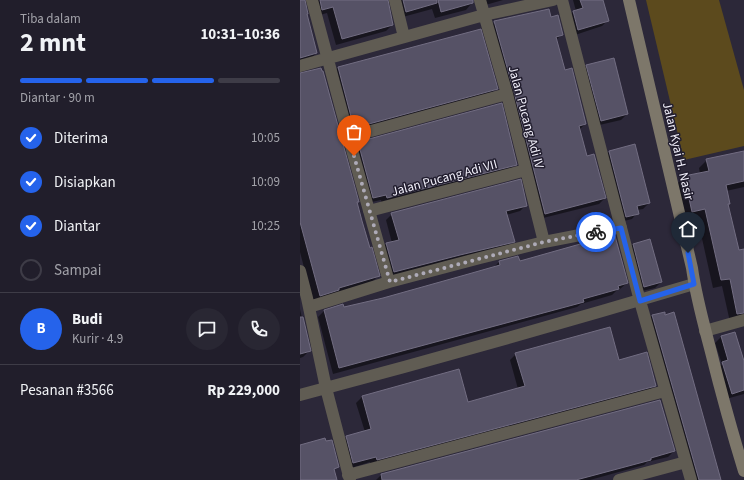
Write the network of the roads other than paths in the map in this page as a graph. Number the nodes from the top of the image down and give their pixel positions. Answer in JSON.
{"nodes":[{"id":1,"x":312,"y":0,"type":"edge"},
{"id":2,"x":395,"y":0,"type":"edge"},
{"id":3,"x":480,"y":0,"type":"edge"},
{"id":4,"x":553,"y":0,"type":"edge"},
{"id":5,"x":562,"y":0,"type":"edge"},
{"id":6,"x":629,"y":0,"type":"edge"},
{"id":7,"x":484,"y":16,"type":"junction"},
{"id":8,"x":404,"y":37,"type":"junction"},
{"id":9,"x":328,"y":58,"type":"junction"},
{"id":10,"x":300,"y":66,"type":"edge"},
{"id":11,"x":507,"y":94,"type":"junction"},
{"id":12,"x":349,"y":137,"type":"junction"},
{"id":13,"x":526,"y":170,"type":"junction"},
{"id":14,"x":369,"y":211,"type":"junction"},
{"id":15,"x":621,"y":228,"type":"junction"},
{"id":16,"x":544,"y":242,"type":"junction"},
{"id":17,"x":300,"y":271,"type":"edge"},
{"id":18,"x":390,"y":282,"type":"junction"},
{"id":19,"x":694,"y":284,"type":"junction"},
{"id":20,"x":640,"y":301,"type":"junction"},
{"id":21,"x":309,"y":308,"type":"junction"},
{"id":22,"x":744,"y":320,"type":"edge"},
{"id":23,"x":705,"y":331,"type":"junction"},
{"id":24,"x":326,"y":388,"type":"junction"},
{"id":25,"x":665,"y":391,"type":"junction"},
{"id":26,"x":300,"y":395,"type":"edge"},
{"id":27,"x":686,"y":462,"type":"junction"},
{"id":28,"x":744,"y":471,"type":"edge"},
{"id":29,"x":349,"y":478,"type":"edge"},
{"id":30,"x":619,"y":480,"type":"edge"},
{"id":31,"x":691,"y":480,"type":"edge"}],
"edges":[{"from":1,"to":9,"type":"street"},
{"from":2,"to":8,"type":"street"},
{"from":3,"to":7,"type":"street","name":"Jalan Pucang Adi IV"},
{"from":4,"to":7,"type":"street"},
{"from":5,"to":15,"type":"street"},
{"from":6,"to":19,"type":"main road","name":"Jalan Kyai H. Nasir"},
{"from":7,"to":8,"type":"street"},
{"from":7,"to":11,"type":"street","name":"Jalan Pucang Adi IV"},
{"from":8,"to":9,"type":"street"},
{"from":9,"to":10,"type":"street"},
{"from":9,"to":12,"type":"street"},
{"from":11,"to":12,"type":"street"},
{"from":11,"to":13,"type":"street","name":"Jalan Pucang Adi IV"},
{"from":12,"to":14,"type":"street"},
{"from":13,"to":14,"type":"street","name":"Jalan Pucang Adi VII"},
{"from":13,"to":16,"type":"street","name":"Jalan Pucang Adi IV"},
{"from":14,"to":18,"type":"street"},
{"from":15,"to":16,"type":"street"},
{"from":15,"to":20,"type":"street"},
{"from":16,"to":18,"type":"street"},
{"from":17,"to":21,"type":"street"},
{"from":18,"to":21,"type":"street"},
{"from":19,"to":20,"type":"street"},
{"from":19,"to":23,"type":"main road","name":"Jalan Kyai H. Nasir"},
{"from":20,"to":24,"type":"street"},
{"from":20,"to":25,"type":"street"},
{"from":21,"to":24,"type":"street"},
{"from":22,"to":23,"type":"street"},
{"from":23,"to":28,"type":"main road","name":"Jalan Kyai H. Nasir"},
{"from":24,"to":26,"type":"street"},
{"from":24,"to":29,"type":"street"},
{"from":25,"to":27,"type":"street"},
{"from":25,"to":29,"type":"street"},
{"from":27,"to":30,"type":"street"},
{"from":27,"to":31,"type":"street"}]}
